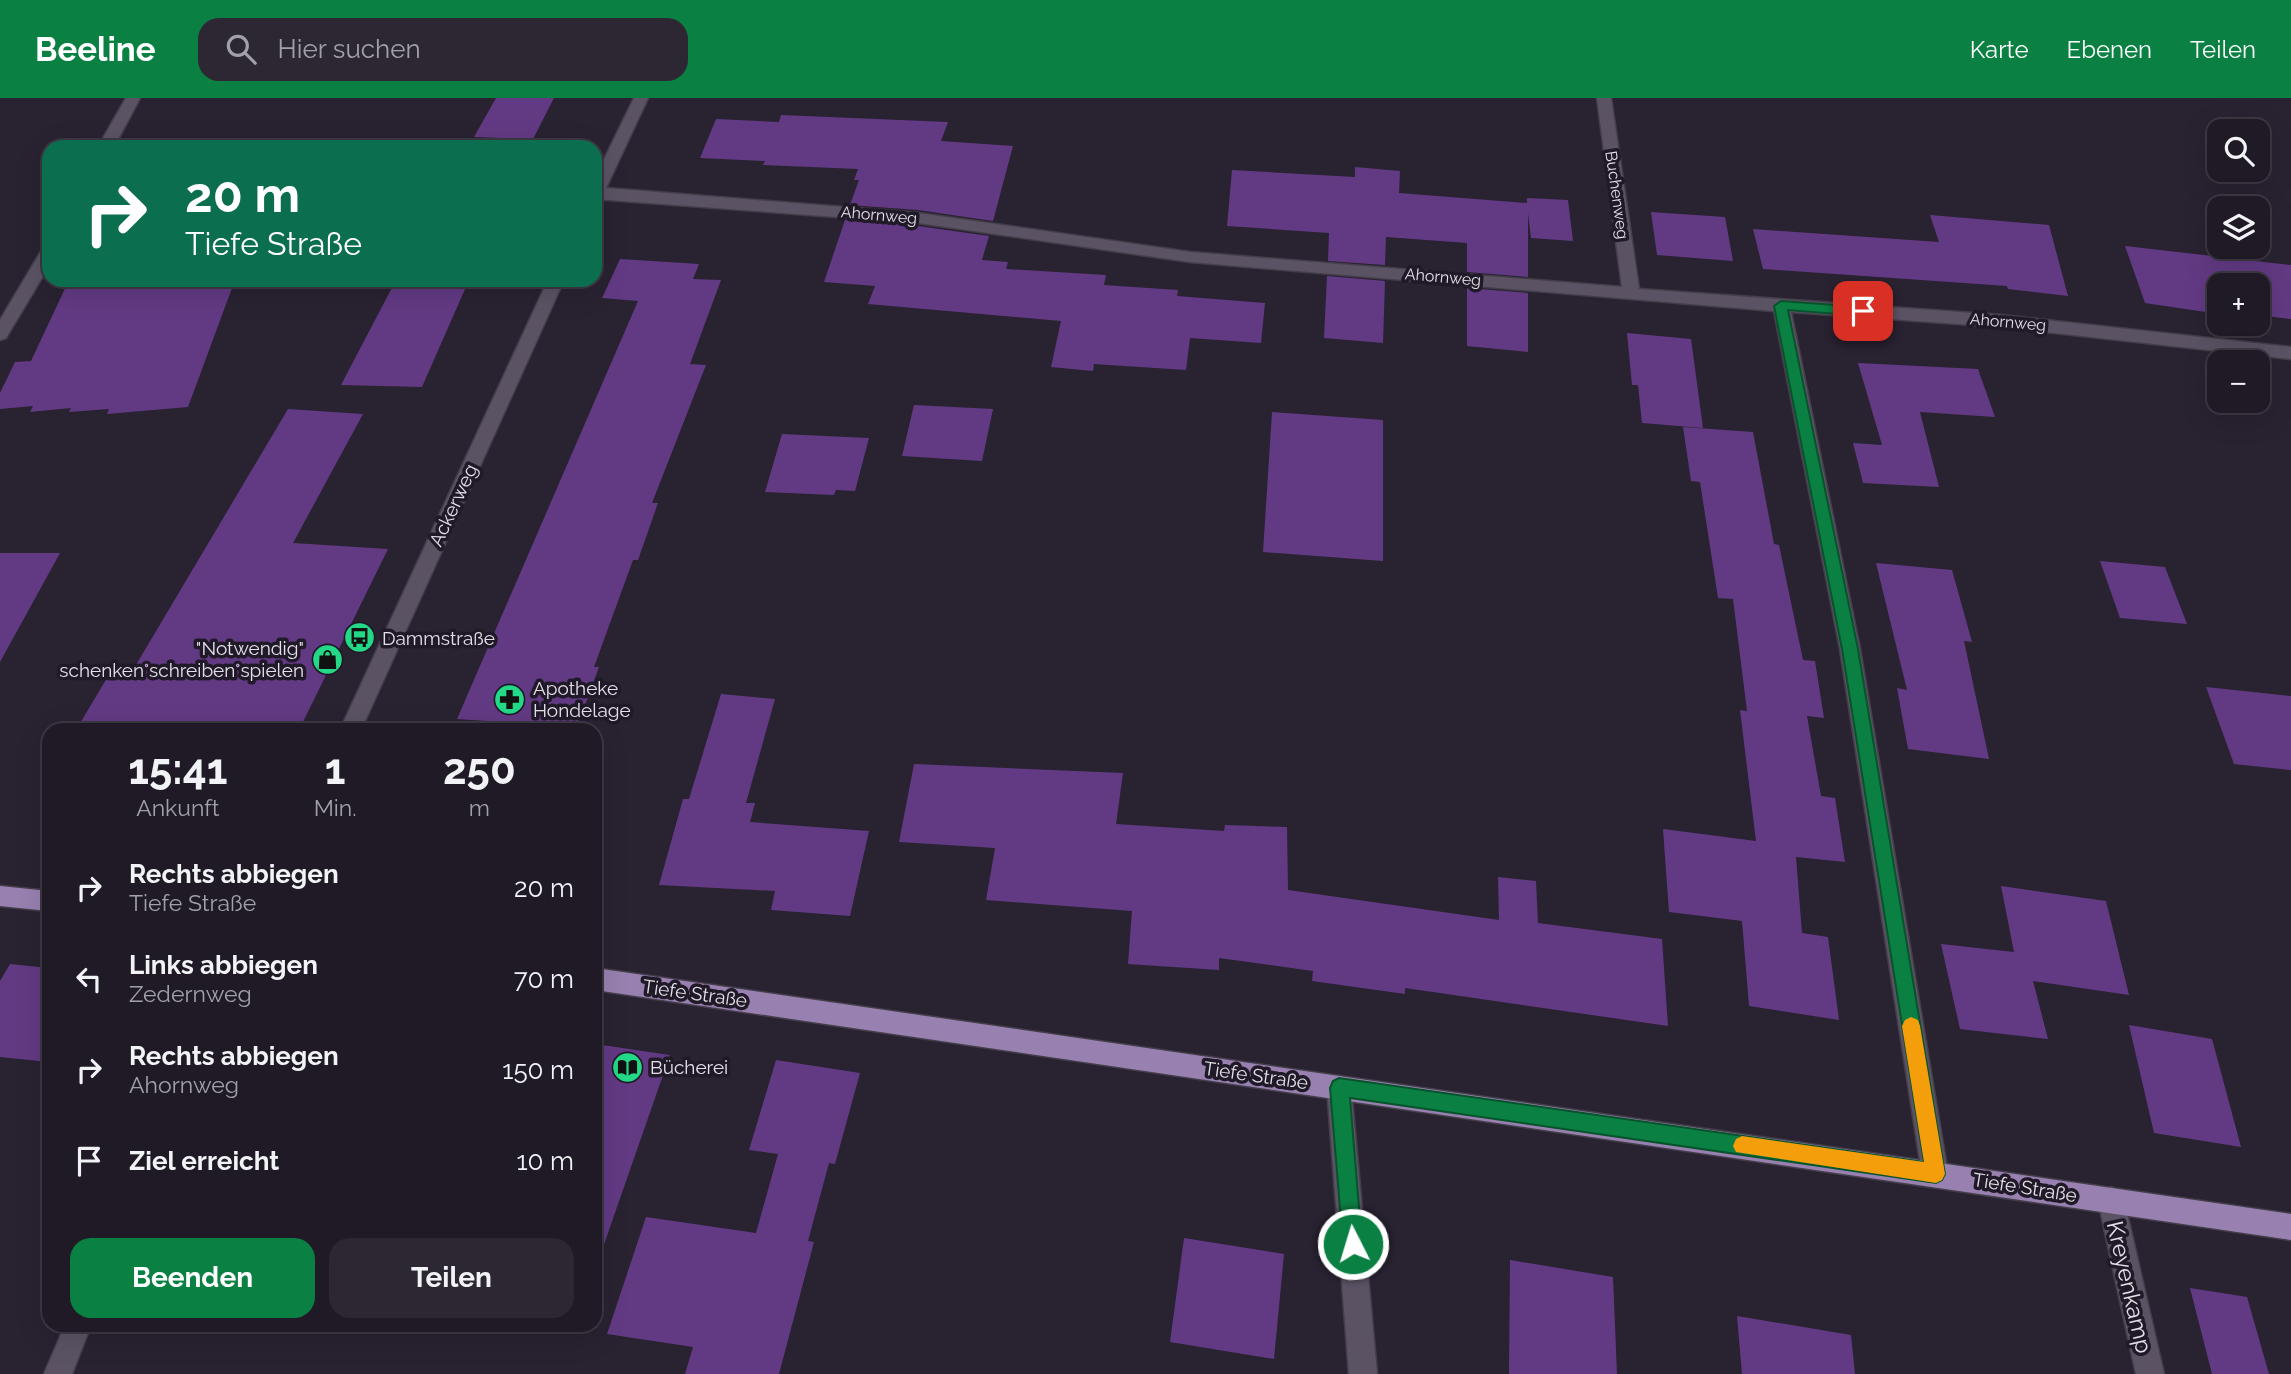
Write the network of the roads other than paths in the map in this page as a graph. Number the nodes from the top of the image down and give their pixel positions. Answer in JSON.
{"nodes":[{"id":1,"x":133,"y":98,"type":"edge"},
{"id":2,"x":641,"y":98,"type":"edge"},
{"id":3,"x":1604,"y":98,"type":"edge"},
{"id":4,"x":110,"y":140,"type":"edge"},
{"id":5,"x":602,"y":179,"type":"edge"},
{"id":6,"x":602,"y":194,"type":"edge"},
{"id":7,"x":42,"y":264,"type":"edge"},
{"id":8,"x":553,"y":287,"type":"edge"},
{"id":9,"x":1631,"y":292,"type":"junction"},
{"id":10,"x":1781,"y":306,"type":"junction"},
{"id":11,"x":0,"y":334,"type":"edge"},
{"id":12,"x":2291,"y":353,"type":"edge"},
{"id":13,"x":353,"y":723,"type":"edge"},
{"id":14,"x":0,"y":896,"type":"edge"},
{"id":15,"x":42,"y":900,"type":"edge"},
{"id":16,"x":602,"y":980,"type":"edge"},
{"id":17,"x":1339,"y":1088,"type":"junction"},
{"id":18,"x":1936,"y":1174,"type":"junction"},
{"id":19,"x":2111,"y":1200,"type":"junction"},
{"id":20,"x":2291,"y":1227,"type":"edge"},
{"id":21,"x":76,"y":1332,"type":"edge"},
{"id":22,"x":58,"y":1374,"type":"edge"},
{"id":23,"x":1363,"y":1374,"type":"edge"},
{"id":24,"x":2150,"y":1374,"type":"edge"}],
"edges":[{"from":1,"to":4,"type":"street"},
{"from":2,"to":5,"type":"street"},
{"from":3,"to":9,"type":"street","name":"Buchenweg"},
{"from":6,"to":9,"type":"street","name":"Ahornweg"},
{"from":7,"to":11,"type":"street"},
{"from":8,"to":13,"type":"street","name":"Ackerweg"},
{"from":9,"to":10,"type":"street","name":"Ahornweg"},
{"from":10,"to":12,"type":"street","name":"Ahornweg"},
{"from":10,"to":18,"type":"street"},
{"from":14,"to":15,"type":"main road"},
{"from":16,"to":17,"type":"main road","name":"Tiefe Straße"},
{"from":17,"to":18,"type":"main road","name":"Tiefe Straße"},
{"from":17,"to":23,"type":"street"},
{"from":18,"to":19,"type":"main road","name":"Tiefe Straße"},
{"from":19,"to":20,"type":"main road","name":"Tiefe Straße"},
{"from":19,"to":24,"type":"street","name":"Kreyenkamp"},
{"from":21,"to":22,"type":"street"}]}
